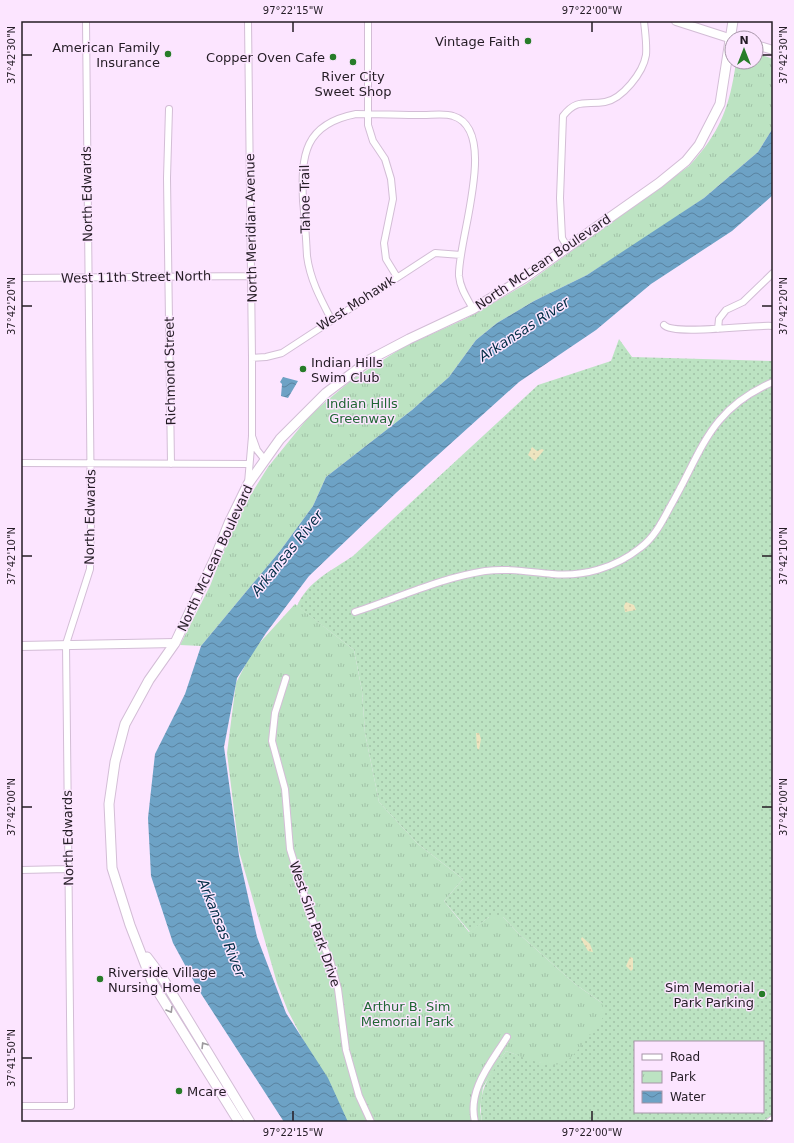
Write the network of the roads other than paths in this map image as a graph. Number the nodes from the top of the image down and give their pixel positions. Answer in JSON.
{"nodes":[{"id":1,"x":86,"y":21,"type":"edge"},
{"id":2,"x":248,"y":21,"type":"edge"},
{"id":3,"x":368,"y":21,"type":"edge"},
{"id":4,"x":644,"y":21,"type":"edge"},
{"id":5,"x":676,"y":21,"type":"edge"},
{"id":6,"x":724,"y":37,"type":"edge"},
{"id":7,"x":726,"y":70,"type":"edge"},
{"id":8,"x":169,"y":109,"type":"dead end"},
{"id":9,"x":368,"y":114,"type":"junction"},
{"id":10,"x":568,"y":248,"type":"junction"},
{"id":11,"x":461,"y":254,"type":"junction"},
{"id":12,"x":773,"y":273,"type":"edge"},
{"id":13,"x":251,"y":276,"type":"junction"},
{"id":14,"x":168,"y":277,"type":"junction"},
{"id":15,"x":396,"y":277,"type":"junction"},
{"id":16,"x":21,"y":278,"type":"edge"},
{"id":17,"x":89,"y":278,"type":"junction"},
{"id":18,"x":473,"y":309,"type":"junction"},
{"id":19,"x":331,"y":319,"type":"junction"},
{"id":20,"x":664,"y":324,"type":"dead end"},
{"id":21,"x":773,"y":326,"type":"edge"},
{"id":22,"x":718,"y":329,"type":"junction"},
{"id":23,"x":252,"y":358,"type":"junction"},
{"id":24,"x":773,"y":382,"type":"edge"},
{"id":25,"x":252,"y":436,"type":"junction"},
{"id":26,"x":265,"y":460,"type":"junction"},
{"id":27,"x":21,"y":464,"type":"edge"},
{"id":28,"x":91,"y":464,"type":"junction"},
{"id":29,"x":171,"y":464,"type":"junction"},
{"id":30,"x":249,"y":464,"type":"junction"},
{"id":31,"x":248,"y":484,"type":"junction"},
{"id":32,"x":355,"y":612,"type":"dead end"},
{"id":33,"x":175,"y":643,"type":"junction"},
{"id":34,"x":66,"y":644,"type":"junction"},
{"id":35,"x":21,"y":646,"type":"edge"},
{"id":36,"x":286,"y":678,"type":"dead end"},
{"id":37,"x":68,"y":869,"type":"junction"},
{"id":38,"x":21,"y":870,"type":"edge"},
{"id":39,"x":141,"y":950,"type":"junction"},
{"id":40,"x":507,"y":1037,"type":"dead end"},
{"id":41,"x":21,"y":1106,"type":"edge"},
{"id":42,"x":773,"y":1119,"type":"edge"},
{"id":43,"x":239,"y":1122,"type":"edge"},
{"id":44,"x":250,"y":1122,"type":"edge"},
{"id":45,"x":371,"y":1122,"type":"edge"},
{"id":46,"x":475,"y":1122,"type":"edge"},
{"id":47,"x":769,"y":1122,"type":"edge"}],
"edges":[{"from":1,"to":17,"type":"street","name":"North Edwards"},
{"from":2,"to":13,"type":"street","name":"North Meridian Avenue"},
{"from":3,"to":9,"type":"street"},
{"from":4,"to":10,"type":"street"},
{"from":5,"to":6,"type":"street"},
{"from":7,"to":10,"type":"main road","name":"North McLean Boulevard"},
{"from":8,"to":14,"type":"street","name":"Richmond Street"},
{"from":9,"to":11,"type":"street","name":"Tahoe Trail"},
{"from":9,"to":15,"type":"street"},
{"from":9,"to":19,"type":"street","name":"Tahoe Trail"},
{"from":10,"to":18,"type":"main road","name":"North McLean Boulevard"},
{"from":11,"to":15,"type":"street","name":"West Mohawk"},
{"from":11,"to":18,"type":"street","name":"Tahoe Trail"},
{"from":12,"to":22,"type":"street"},
{"from":13,"to":14,"type":"street","name":"West 11th Street North"},
{"from":13,"to":23,"type":"street","name":"North Meridian Avenue"},
{"from":14,"to":17,"type":"street","name":"West 11th Street North"},
{"from":14,"to":29,"type":"street","name":"Richmond Street"},
{"from":15,"to":19,"type":"street","name":"West Mohawk"},
{"from":16,"to":17,"type":"street","name":"West 11th Street North"},
{"from":17,"to":28,"type":"street","name":"North Edwards"},
{"from":18,"to":26,"type":"main road","name":"North McLean Boulevard"},
{"from":19,"to":23,"type":"street","name":"West Mohawk"},
{"from":20,"to":22,"type":"street"},
{"from":21,"to":22,"type":"street"},
{"from":23,"to":25,"type":"street","name":"North Meridian Avenue"},
{"from":24,"to":32,"type":"street"},
{"from":25,"to":26,"type":"street","name":"North Meridian Avenue"},
{"from":25,"to":30,"type":"street","name":"North Meridian Avenue"},
{"from":26,"to":31,"type":"main road","name":"North McLean Boulevard"},
{"from":27,"to":28,"type":"street"},
{"from":28,"to":29,"type":"street"},
{"from":28,"to":34,"type":"street","name":"North Edwards"},
{"from":29,"to":30,"type":"street"},
{"from":30,"to":31,"type":"street","name":"North Meridian Avenue"},
{"from":31,"to":33,"type":"main road","name":"North McLean Boulevard"},
{"from":33,"to":34,"type":"street"},
{"from":33,"to":39,"type":"main road","name":"North McLean Boulevard"},
{"from":34,"to":35,"type":"street"},
{"from":34,"to":37,"type":"street","name":"North Edwards"},
{"from":36,"to":45,"type":"street","name":"West Sim Park Drive"},
{"from":37,"to":38,"type":"street"},
{"from":37,"to":41,"type":"street","name":"North Edwards"},
{"from":39,"to":43,"type":"main road","name":"North McLean Boulevard","one_way":true},
{"from":44,"to":39,"type":"main road","name":"North McLean Boulevard","one_way":true},
{"from":40,"to":46,"type":"street"},
{"from":42,"to":47,"type":"street"}]}
